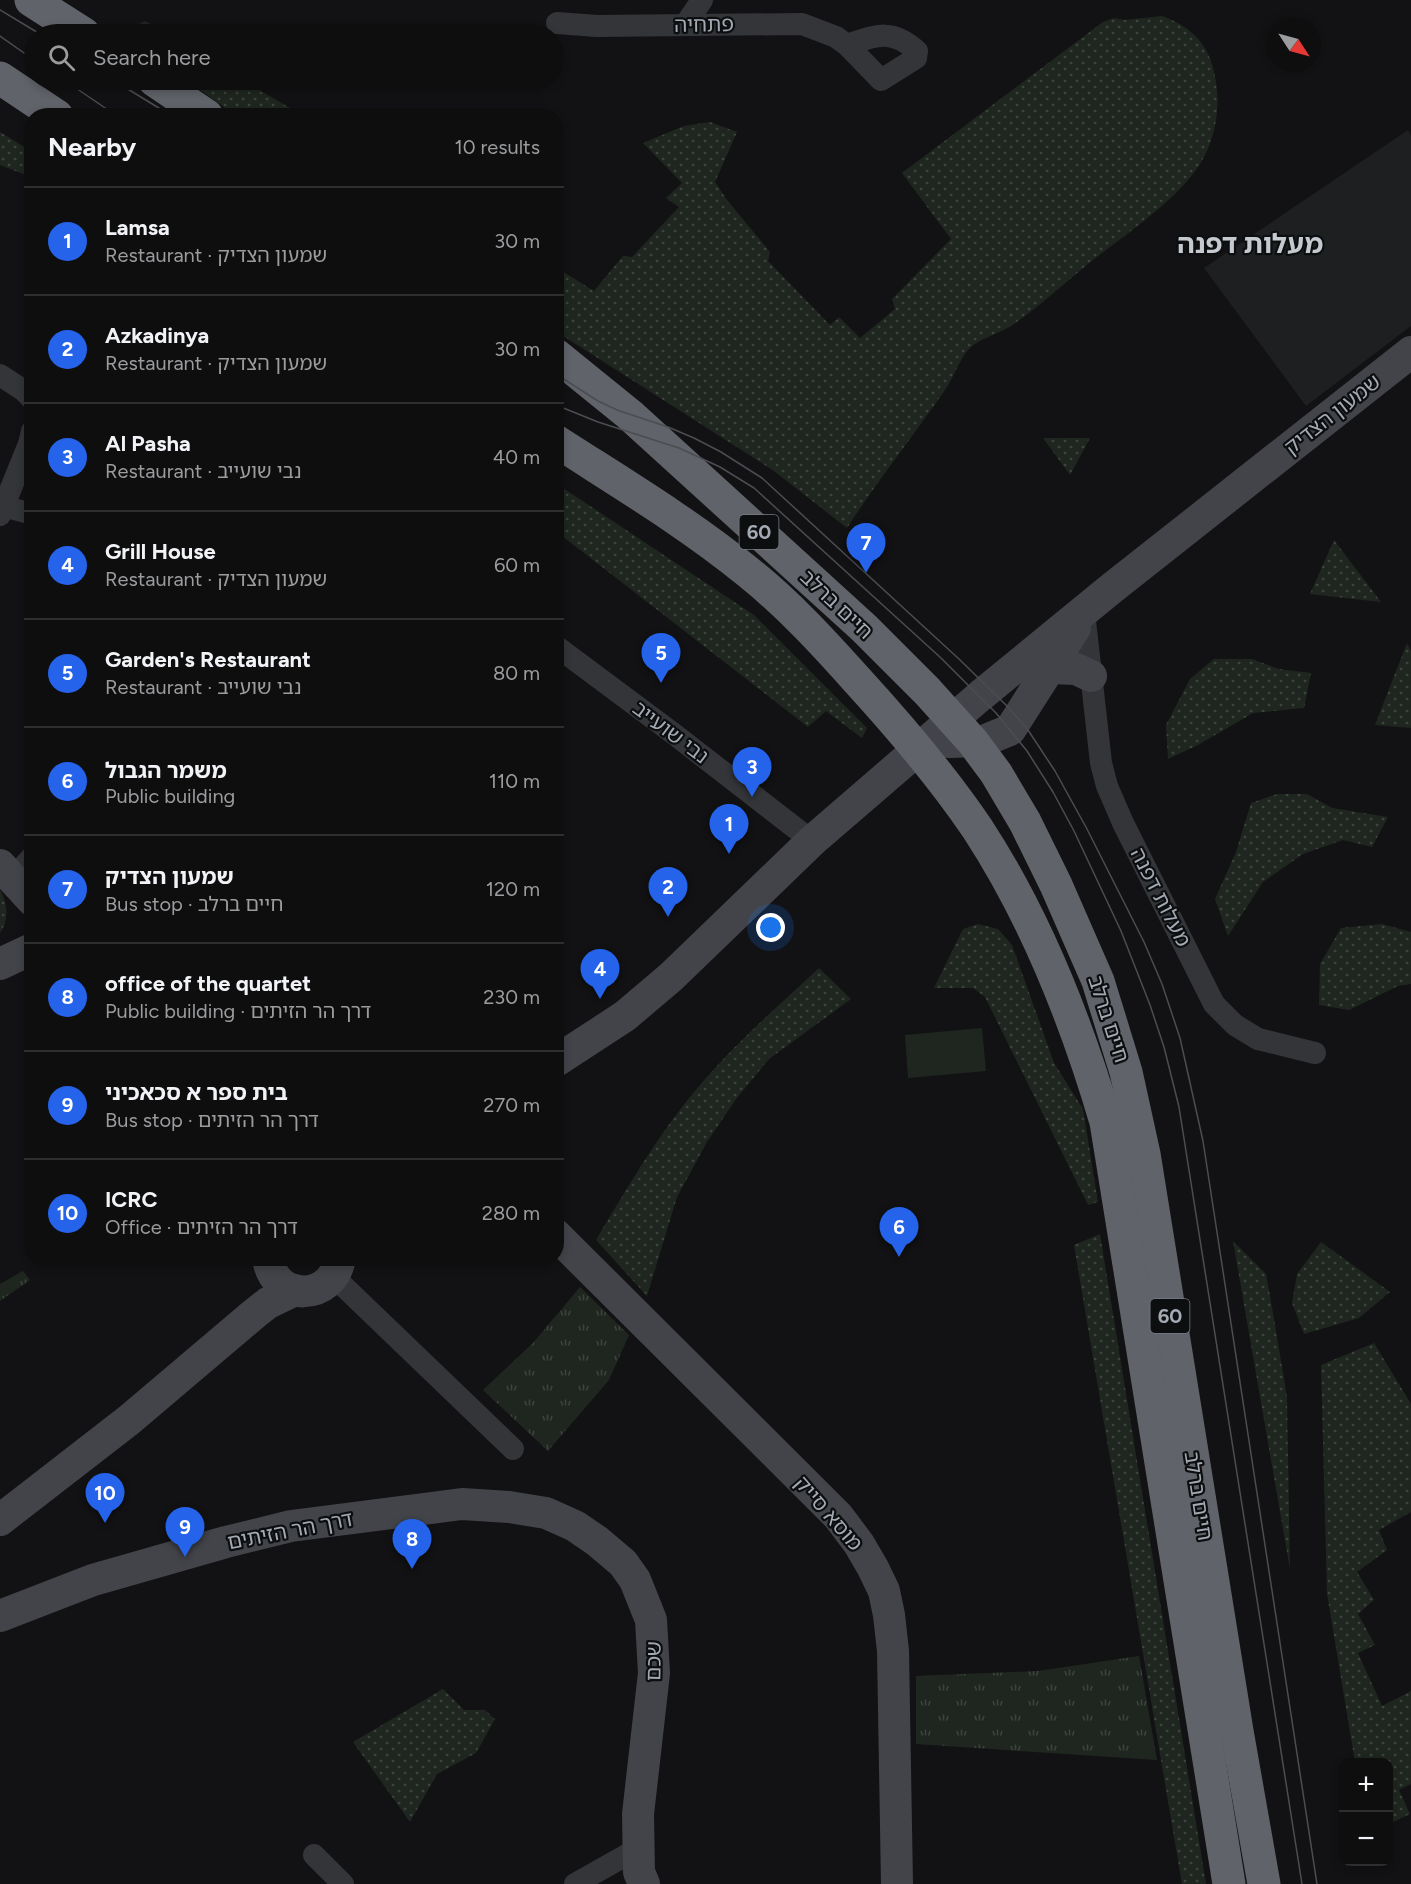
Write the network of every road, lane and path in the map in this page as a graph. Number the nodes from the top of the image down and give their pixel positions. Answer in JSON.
{"nodes":[{"id":1,"x":31,"y":0,"type":"edge"},
{"id":2,"x":702,"y":0,"type":"edge"},
{"id":3,"x":557,"y":23,"type":"dead end"},
{"id":4,"x":68,"y":24,"type":"edge"},
{"id":5,"x":685,"y":25,"type":"junction"},
{"id":6,"x":847,"y":45,"type":"dead end"},
{"id":7,"x":6,"y":85,"type":"edge"},
{"id":8,"x":169,"y":90,"type":"edge"},
{"id":9,"x":44,"y":108,"type":"edge"},
{"id":10,"x":195,"y":108,"type":"edge"},
{"id":11,"x":1411,"y":352,"type":"edge"},
{"id":12,"x":564,"y":361,"type":"edge"},
{"id":13,"x":0,"y":375,"type":"edge"},
{"id":14,"x":24,"y":391,"type":"edge"},
{"id":15,"x":564,"y":446,"type":"edge"},
{"id":16,"x":24,"y":456,"type":"edge"},
{"id":17,"x":2,"y":511,"type":"edge"},
{"id":18,"x":24,"y":513,"type":"edge"},
{"id":19,"x":1084,"y":612,"type":"junction"},
{"id":20,"x":564,"y":652,"type":"edge"},
{"id":21,"x":1050,"y":668,"type":"junction"},
{"id":22,"x":1091,"y":676,"type":"junction"},
{"id":23,"x":935,"y":736,"type":"junction"},
{"id":24,"x":996,"y":773,"type":"junction"},
{"id":25,"x":812,"y":842,"type":"junction"},
{"id":26,"x":24,"y":953,"type":"edge"},
{"id":27,"x":0,"y":964,"type":"edge"},
{"id":28,"x":1315,"y":1053,"type":"dead end"},
{"id":29,"x":564,"y":1056,"type":"edge"},
{"id":30,"x":564,"y":1243,"type":"edge"},
{"id":31,"x":336,"y":1268,"type":"edge"},
{"id":32,"x":278,"y":1274,"type":"edge"},
{"id":33,"x":513,"y":1449,"type":"dead end"},
{"id":34,"x":520,"y":1509,"type":"joint"},
{"id":35,"x":0,"y":1520,"type":"edge"},
{"id":36,"x":0,"y":1616,"type":"edge"},
{"id":37,"x":637,"y":1849,"type":"junction"},
{"id":38,"x":315,"y":1855,"type":"dead end"},
{"id":39,"x":343,"y":1884,"type":"edge"},
{"id":40,"x":575,"y":1884,"type":"edge"},
{"id":41,"x":644,"y":1884,"type":"edge"},
{"id":42,"x":897,"y":1884,"type":"edge"},
{"id":43,"x":1229,"y":1884,"type":"edge"},
{"id":44,"x":1264,"y":1884,"type":"edge"}],
"edges":[{"from":1,"to":4,"type":"highway"},
{"from":2,"to":5,"type":"street"},
{"from":3,"to":5,"type":"street","name":"פתחיה"},
{"from":5,"to":6,"type":"street","name":"פתחיה"},
{"from":7,"to":9,"type":"highway"},
{"from":8,"to":10,"type":"highway"},
{"from":11,"to":19,"type":"street","name":"שמעון הצדיק"},
{"from":12,"to":23,"type":"highway","name":"חיים ברלב","number":"60"},
{"from":13,"to":14,"type":"street"},
{"from":15,"to":23,"type":"highway","name":"חיים ברלב","number":"60"},
{"from":16,"to":17,"type":"street"},
{"from":17,"to":18,"type":"street"},
{"from":19,"to":21,"type":"street","name":"שמעון הצדיק"},
{"from":19,"to":22,"type":"street","name":"מעלות דפנה"},
{"from":19,"to":23,"type":"street","name":"שמעון הצדיק"},
{"from":20,"to":25,"type":"street","name":"נבי שועייב"},
{"from":21,"to":22,"type":"street"},
{"from":21,"to":23,"type":"street","name":"שמעון הצדיק"},
{"from":22,"to":28,"type":"street","name":"מעלות דפנה"},
{"from":23,"to":24,"type":"highway"},
{"from":23,"to":24,"type":"highway","name":"חיים ברלב","number":"60"},
{"from":23,"to":25,"type":"street","name":"שמעון הצדיק"},
{"from":23,"to":43,"type":"highway","name":"חיים ברלב","number":"60"},
{"from":24,"to":44,"type":"highway","name":"חיים ברלב","number":"60"},
{"from":25,"to":29,"type":"street","name":"שמעון הצדיק"},
{"from":26,"to":27,"type":"street"},
{"from":30,"to":42,"type":"street","name":"מוסא סייק"},
{"from":31,"to":32,"type":"street"},
{"from":31,"to":33,"type":"street"},
{"from":32,"to":35,"type":"street"},
{"from":34,"to":36,"type":"street","name":"דרך הר הזיתים"},
{"from":34,"to":37,"type":"street","name":"שכם"},
{"from":37,"to":40,"type":"street"},
{"from":37,"to":41,"type":"street","name":"שכם"},
{"from":38,"to":39,"type":"street"}]}
